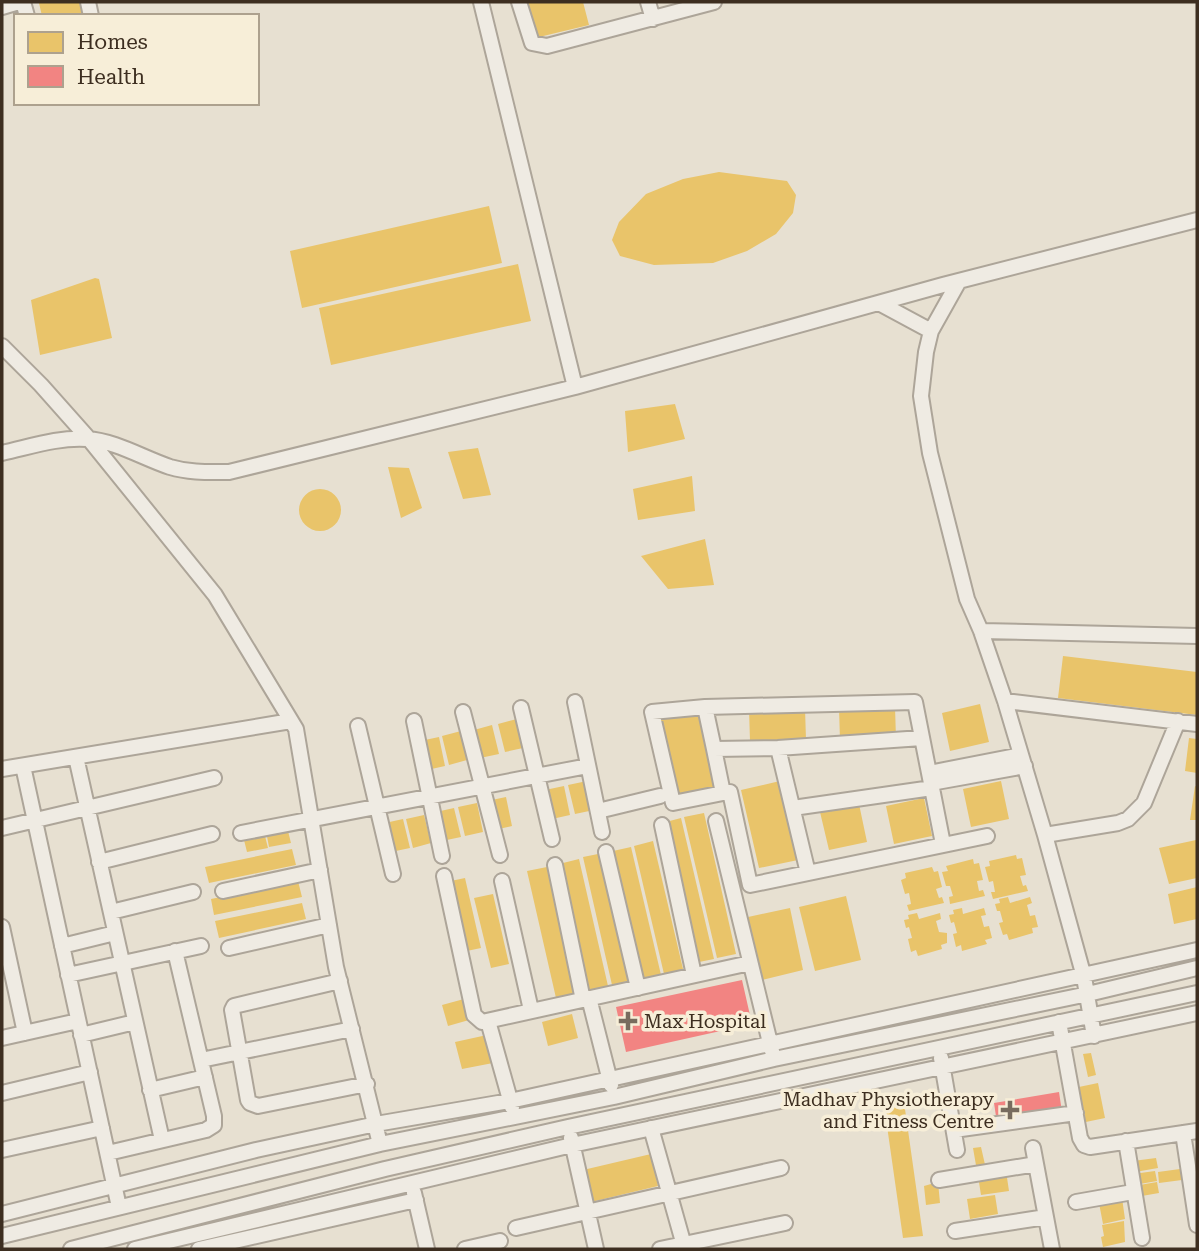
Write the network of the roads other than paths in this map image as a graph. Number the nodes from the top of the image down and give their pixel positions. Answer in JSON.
{"nodes":[{"id":1,"x":19,"y":2,"type":"edge"},
{"id":2,"x":481,"y":2,"type":"edge"},
{"id":3,"x":519,"y":2,"type":"edge"},
{"id":4,"x":648,"y":2,"type":"edge"},
{"id":5,"x":714,"y":2,"type":"edge"},
{"id":6,"x":2,"y":7,"type":"edge"},
{"id":7,"x":653,"y":19,"type":"junction"},
{"id":8,"x":1197,"y":220,"type":"edge"},
{"id":9,"x":959,"y":281,"type":"junction"},
{"id":10,"x":879,"y":303,"type":"junction"},
{"id":11,"x":931,"y":331,"type":"junction"},
{"id":12,"x":2,"y":346,"type":"edge"},
{"id":13,"x":575,"y":387,"type":"junction"},
{"id":14,"x":89,"y":439,"type":"junction"},
{"id":15,"x":2,"y":453,"type":"edge"},
{"id":16,"x":981,"y":631,"type":"junction"},
{"id":17,"x":1197,"y":636,"type":"edge"},
{"id":18,"x":1005,"y":701,"type":"junction"},
{"id":19,"x":575,"y":702,"type":"dead end"},
{"id":20,"x":705,"y":707,"type":"junction"},
{"id":21,"x":521,"y":708,"type":"dead end"},
{"id":22,"x":464,"y":712,"type":"dead end"},
{"id":23,"x":291,"y":721,"type":"junction"},
{"id":24,"x":414,"y":721,"type":"dead end"},
{"id":25,"x":1178,"y":721,"type":"junction"},
{"id":26,"x":1197,"y":724,"type":"edge"},
{"id":27,"x":358,"y":726,"type":"dead end"},
{"id":28,"x":922,"y":738,"type":"junction"},
{"id":29,"x":778,"y":748,"type":"junction"},
{"id":30,"x":714,"y":749,"type":"junction"},
{"id":31,"x":76,"y":757,"type":"junction"},
{"id":32,"x":1023,"y":760,"type":"junction"},
{"id":33,"x":23,"y":766,"type":"junction"},
{"id":34,"x":588,"y":766,"type":"junction"},
{"id":35,"x":2,"y":769,"type":"edge"},
{"id":36,"x":537,"y":775,"type":"junction"},
{"id":37,"x":215,"y":778,"type":"dead end"},
{"id":38,"x":930,"y":781,"type":"junction"},
{"id":39,"x":482,"y":786,"type":"junction"},
{"id":40,"x":723,"y":793,"type":"junction"},
{"id":41,"x":429,"y":796,"type":"junction"},
{"id":42,"x":660,"y":796,"type":"dead end"},
{"id":43,"x":377,"y":806,"type":"junction"},
{"id":44,"x":87,"y":808,"type":"junction"},
{"id":45,"x":793,"y":808,"type":"junction"},
{"id":46,"x":598,"y":811,"type":"junction"},
{"id":47,"x":311,"y":818,"type":"junction"},
{"id":48,"x":35,"y":820,"type":"junction"},
{"id":49,"x":716,"y":821,"type":"dead end"},
{"id":50,"x":662,"y":825,"type":"dead end"},
{"id":51,"x":2,"y":828,"type":"edge"},
{"id":52,"x":602,"y":832,"type":"dead end"},
{"id":53,"x":241,"y":833,"type":"dead end"},
{"id":54,"x":212,"y":834,"type":"dead end"},
{"id":55,"x":1045,"y":835,"type":"junction"},
{"id":56,"x":986,"y":836,"type":"dead end"},
{"id":57,"x":552,"y":839,"type":"dead end"},
{"id":58,"x":943,"y":845,"type":"junction"},
{"id":59,"x":606,"y":852,"type":"dead end"},
{"id":60,"x":500,"y":855,"type":"dead end"},
{"id":61,"x":442,"y":856,"type":"dead end"},
{"id":62,"x":99,"y":862,"type":"junction"},
{"id":63,"x":555,"y":864,"type":"dead end"},
{"id":64,"x":320,"y":870,"type":"junction"},
{"id":65,"x":808,"y":873,"type":"junction"},
{"id":66,"x":393,"y":874,"type":"dead end"},
{"id":67,"x":444,"y":876,"type":"dead end"},
{"id":68,"x":502,"y":881,"type":"dead end"},
{"id":69,"x":223,"y":891,"type":"dead end"},
{"id":70,"x":193,"y":892,"type":"dead end"},
{"id":71,"x":111,"y":912,"type":"junction"},
{"id":72,"x":329,"y":925,"type":"junction"},
{"id":73,"x":2,"y":927,"type":"edge"},
{"id":74,"x":116,"y":933,"type":"junction"},
{"id":75,"x":62,"y":946,"type":"junction"},
{"id":76,"x":201,"y":946,"type":"dead end"},
{"id":77,"x":229,"y":948,"type":"dead end"},
{"id":78,"x":1197,"y":950,"type":"edge"},
{"id":79,"x":175,"y":951,"type":"junction"},
{"id":80,"x":122,"y":963,"type":"junction"},
{"id":81,"x":750,"y":963,"type":"junction"},
{"id":82,"x":1197,"y":968,"type":"edge"},
{"id":83,"x":68,"y":975,"type":"junction"},
{"id":84,"x":694,"y":975,"type":"junction"},
{"id":85,"x":1084,"y":976,"type":"junction"},
{"id":86,"x":340,"y":981,"type":"junction"},
{"id":87,"x":8,"y":985,"type":"edge"},
{"id":88,"x":638,"y":988,"type":"junction"},
{"id":89,"x":1197,"y":993,"type":"edge"},
{"id":90,"x":1087,"y":994,"type":"junction"},
{"id":91,"x":586,"y":999,"type":"junction"},
{"id":92,"x":531,"y":1010,"type":"junction"},
{"id":93,"x":1197,"y":1013,"type":"edge"},
{"id":94,"x":1090,"y":1016,"type":"junction"},
{"id":95,"x":488,"y":1021,"type":"junction"},
{"id":96,"x":135,"y":1022,"type":"junction"},
{"id":97,"x":1059,"y":1022,"type":"junction"},
{"id":98,"x":80,"y":1028,"type":"junction"},
{"id":99,"x":352,"y":1029,"type":"junction"},
{"id":100,"x":25,"y":1033,"type":"junction"},
{"id":101,"x":1094,"y":1036,"type":"junction"},
{"id":102,"x":2,"y":1038,"type":"edge"},
{"id":103,"x":770,"y":1042,"type":"junction"},
{"id":104,"x":1063,"y":1043,"type":"junction"},
{"id":105,"x":939,"y":1048,"type":"junction"},
{"id":106,"x":239,"y":1052,"type":"junction"},
{"id":107,"x":774,"y":1059,"type":"junction"},
{"id":108,"x":201,"y":1060,"type":"junction"},
{"id":109,"x":942,"y":1066,"type":"junction"},
{"id":110,"x":90,"y":1072,"type":"junction"},
{"id":111,"x":205,"y":1077,"type":"junction"},
{"id":112,"x":609,"y":1078,"type":"junction"},
{"id":113,"x":367,"y":1084,"type":"junction"},
{"id":114,"x":560,"y":1089,"type":"junction"},
{"id":115,"x":150,"y":1090,"type":"junction"},
{"id":116,"x":2,"y":1093,"type":"edge"},
{"id":117,"x":614,"y":1097,"type":"junction"},
{"id":118,"x":510,"y":1101,"type":"junction"},
{"id":119,"x":564,"y":1107,"type":"junction"},
{"id":120,"x":1076,"y":1113,"type":"junction"},
{"id":121,"x":515,"y":1117,"type":"junction"},
{"id":122,"x":376,"y":1124,"type":"junction"},
{"id":123,"x":568,"y":1127,"type":"junction"},
{"id":124,"x":102,"y":1128,"type":"junction"},
{"id":125,"x":651,"y":1128,"type":"junction"},
{"id":126,"x":954,"y":1130,"type":"junction"},
{"id":127,"x":1190,"y":1132,"type":"edge"},
{"id":128,"x":162,"y":1140,"type":"junction"},
{"id":129,"x":1126,"y":1142,"type":"junction"},
{"id":130,"x":380,"y":1144,"type":"junction"},
{"id":131,"x":572,"y":1145,"type":"junction"},
{"id":132,"x":1033,"y":1148,"type":"dead end"},
{"id":133,"x":2,"y":1150,"type":"edge"},
{"id":134,"x":957,"y":1150,"type":"dead end"},
{"id":135,"x":107,"y":1153,"type":"junction"},
{"id":136,"x":1037,"y":1164,"type":"junction"},
{"id":137,"x":408,"y":1166,"type":"junction"},
{"id":138,"x":781,"y":1168,"type":"dead end"},
{"id":139,"x":939,"y":1180,"type":"dead end"},
{"id":140,"x":411,"y":1182,"type":"junction"},
{"id":141,"x":114,"y":1185,"type":"junction"},
{"id":142,"x":1133,"y":1192,"type":"junction"},
{"id":143,"x":668,"y":1193,"type":"junction"},
{"id":144,"x":416,"y":1200,"type":"junction"},
{"id":145,"x":1076,"y":1202,"type":"dead end"},
{"id":146,"x":119,"y":1207,"type":"junction"},
{"id":147,"x":587,"y":1212,"type":"junction"},
{"id":148,"x":2,"y":1214,"type":"edge"},
{"id":149,"x":1046,"y":1217,"type":"junction"},
{"id":150,"x":215,"y":1221,"type":"junction"},
{"id":151,"x":785,"y":1223,"type":"dead end"},
{"id":152,"x":1197,"y":1225,"type":"edge"},
{"id":153,"x":516,"y":1228,"type":"dead end"},
{"id":154,"x":955,"y":1231,"type":"dead end"},
{"id":155,"x":2,"y":1236,"type":"edge"},
{"id":156,"x":1142,"y":1238,"type":"dead end"},
{"id":157,"x":500,"y":1241,"type":"dead end"},
{"id":158,"x":220,"y":1247,"type":"edge"},
{"id":159,"x":684,"y":1247,"type":"edge"},
{"id":160,"x":71,"y":1249,"type":"edge"},
{"id":161,"x":135,"y":1249,"type":"edge"},
{"id":162,"x":199,"y":1249,"type":"edge"},
{"id":163,"x":427,"y":1249,"type":"edge"},
{"id":164,"x":465,"y":1249,"type":"edge"},
{"id":165,"x":596,"y":1249,"type":"edge"},
{"id":166,"x":660,"y":1249,"type":"edge"},
{"id":167,"x":1052,"y":1249,"type":"edge"}],
"edges":[{"from":1,"to":6,"type":"street"},
{"from":2,"to":13,"type":"street"},
{"from":3,"to":7,"type":"street"},
{"from":4,"to":7,"type":"street"},
{"from":5,"to":7,"type":"street"},
{"from":8,"to":9,"type":"street"},
{"from":9,"to":10,"type":"street"},
{"from":9,"to":11,"type":"street"},
{"from":10,"to":11,"type":"street"},
{"from":10,"to":13,"type":"street"},
{"from":11,"to":16,"type":"street"},
{"from":12,"to":14,"type":"street"},
{"from":13,"to":14,"type":"street"},
{"from":14,"to":15,"type":"street"},
{"from":14,"to":23,"type":"street"},
{"from":16,"to":17,"type":"street"},
{"from":16,"to":18,"type":"street"},
{"from":18,"to":25,"type":"street"},
{"from":18,"to":32,"type":"street"},
{"from":19,"to":34,"type":"street"},
{"from":20,"to":28,"type":"street"},
{"from":20,"to":30,"type":"street"},
{"from":20,"to":40,"type":"street"},
{"from":21,"to":36,"type":"street"},
{"from":22,"to":39,"type":"street"},
{"from":23,"to":31,"type":"street"},
{"from":23,"to":47,"type":"street"},
{"from":24,"to":41,"type":"street"},
{"from":25,"to":26,"type":"street"},
{"from":25,"to":55,"type":"street"},
{"from":27,"to":43,"type":"street"},
{"from":28,"to":29,"type":"street"},
{"from":28,"to":38,"type":"street"},
{"from":29,"to":30,"type":"street"},
{"from":29,"to":45,"type":"street"},
{"from":30,"to":40,"type":"street"},
{"from":31,"to":33,"type":"street"},
{"from":31,"to":44,"type":"street"},
{"from":32,"to":38,"type":"street"},
{"from":32,"to":55,"type":"street"},
{"from":33,"to":35,"type":"street"},
{"from":33,"to":48,"type":"street"},
{"from":34,"to":36,"type":"street"},
{"from":34,"to":46,"type":"street"},
{"from":36,"to":39,"type":"street"},
{"from":36,"to":57,"type":"street"},
{"from":37,"to":44,"type":"street"},
{"from":38,"to":45,"type":"street"},
{"from":38,"to":58,"type":"street"},
{"from":39,"to":41,"type":"street"},
{"from":39,"to":60,"type":"street"},
{"from":40,"to":65,"type":"street"},
{"from":41,"to":43,"type":"street"},
{"from":41,"to":61,"type":"street"},
{"from":42,"to":46,"type":"street"},
{"from":43,"to":47,"type":"street"},
{"from":43,"to":66,"type":"street"},
{"from":44,"to":48,"type":"street"},
{"from":44,"to":62,"type":"street"},
{"from":45,"to":65,"type":"street"},
{"from":46,"to":52,"type":"street"},
{"from":47,"to":53,"type":"street"},
{"from":47,"to":64,"type":"street"},
{"from":48,"to":51,"type":"street"},
{"from":48,"to":75,"type":"street"},
{"from":49,"to":81,"type":"street"},
{"from":50,"to":84,"type":"street"},
{"from":54,"to":62,"type":"street"},
{"from":55,"to":85,"type":"street"},
{"from":56,"to":58,"type":"street"},
{"from":58,"to":65,"type":"street"},
{"from":59,"to":88,"type":"street"},
{"from":62,"to":71,"type":"street"},
{"from":63,"to":91,"type":"street"},
{"from":64,"to":69,"type":"street"},
{"from":64,"to":72,"type":"street"},
{"from":67,"to":95,"type":"street"},
{"from":68,"to":92,"type":"street"},
{"from":70,"to":71,"type":"street"},
{"from":71,"to":74,"type":"street"},
{"from":72,"to":77,"type":"street"},
{"from":72,"to":86,"type":"street"},
{"from":73,"to":87,"type":"street"},
{"from":74,"to":75,"type":"street"},
{"from":74,"to":80,"type":"street"},
{"from":75,"to":83,"type":"street"},
{"from":76,"to":79,"type":"street"},
{"from":78,"to":85,"type":"street"},
{"from":79,"to":80,"type":"street"},
{"from":79,"to":108,"type":"street"},
{"from":80,"to":83,"type":"street"},
{"from":80,"to":96,"type":"street"},
{"from":81,"to":84,"type":"street"},
{"from":81,"to":103,"type":"street"},
{"from":82,"to":90,"type":"street"},
{"from":83,"to":98,"type":"street"},
{"from":84,"to":88,"type":"street"},
{"from":85,"to":90,"type":"street"},
{"from":85,"to":103,"type":"street"},
{"from":86,"to":99,"type":"street"},
{"from":86,"to":106,"type":"street"},
{"from":87,"to":100,"type":"street"},
{"from":88,"to":91,"type":"street"},
{"from":89,"to":94,"type":"street"},
{"from":90,"to":94,"type":"street"},
{"from":90,"to":107,"type":"street"},
{"from":91,"to":92,"type":"street"},
{"from":91,"to":112,"type":"street"},
{"from":92,"to":95,"type":"street"},
{"from":93,"to":101,"type":"street"},
{"from":94,"to":97,"type":"street"},
{"from":94,"to":101,"type":"street"},
{"from":95,"to":118,"type":"street"},
{"from":96,"to":98,"type":"street"},
{"from":96,"to":115,"type":"street"},
{"from":97,"to":104,"type":"street"},
{"from":97,"to":105,"type":"street"},
{"from":98,"to":100,"type":"street"},
{"from":98,"to":110,"type":"street"},
{"from":99,"to":106,"type":"street"},
{"from":99,"to":113,"type":"street"},
{"from":100,"to":102,"type":"street"},
{"from":101,"to":104,"type":"street"},
{"from":103,"to":107,"type":"street"},
{"from":103,"to":112,"type":"street"},
{"from":104,"to":109,"type":"street"},
{"from":104,"to":120,"type":"street"},
{"from":105,"to":109,"type":"street"},
{"from":105,"to":123,"type":"street"},
{"from":106,"to":108,"type":"street"},
{"from":106,"to":113,"type":"street"},
{"from":107,"to":117,"type":"street"},
{"from":108,"to":111,"type":"street"},
{"from":109,"to":125,"type":"street"},
{"from":109,"to":126,"type":"street"},
{"from":110,"to":116,"type":"street"},
{"from":110,"to":124,"type":"street"},
{"from":111,"to":115,"type":"street"},
{"from":111,"to":128,"type":"street"},
{"from":112,"to":114,"type":"street"},
{"from":112,"to":117,"type":"street"},
{"from":113,"to":122,"type":"street"},
{"from":114,"to":118,"type":"street"},
{"from":114,"to":119,"type":"street"},
{"from":115,"to":128,"type":"street"},
{"from":117,"to":119,"type":"street"},
{"from":118,"to":121,"type":"street"},
{"from":118,"to":122,"type":"street"},
{"from":119,"to":121,"type":"street"},
{"from":119,"to":123,"type":"street"},
{"from":120,"to":126,"type":"street"},
{"from":120,"to":129,"type":"street"},
{"from":121,"to":130,"type":"street"},
{"from":122,"to":130,"type":"street"},
{"from":122,"to":141,"type":"street"},
{"from":123,"to":131,"type":"street"},
{"from":123,"to":137,"type":"street"},
{"from":124,"to":133,"type":"street"},
{"from":124,"to":135,"type":"street"},
{"from":125,"to":131,"type":"street"},
{"from":125,"to":143,"type":"street"},
{"from":126,"to":134,"type":"street"},
{"from":127,"to":129,"type":"street"},
{"from":127,"to":152,"type":"street"},
{"from":128,"to":135,"type":"street"},
{"from":129,"to":142,"type":"street"},
{"from":130,"to":146,"type":"street"},
{"from":131,"to":140,"type":"street"},
{"from":131,"to":147,"type":"street"},
{"from":132,"to":136,"type":"street"},
{"from":135,"to":141,"type":"street"},
{"from":136,"to":139,"type":"street"},
{"from":136,"to":149,"type":"street"},
{"from":137,"to":140,"type":"street"},
{"from":137,"to":150,"type":"street"},
{"from":138,"to":143,"type":"street"},
{"from":140,"to":144,"type":"street"},
{"from":140,"to":150,"type":"street"},
{"from":141,"to":146,"type":"street"},
{"from":141,"to":148,"type":"street"},
{"from":142,"to":145,"type":"street"},
{"from":142,"to":156,"type":"street"},
{"from":143,"to":147,"type":"street"},
{"from":143,"to":159,"type":"street"},
{"from":144,"to":158,"type":"street"},
{"from":144,"to":163,"type":"street"},
{"from":146,"to":155,"type":"street"},
{"from":147,"to":153,"type":"street"},
{"from":147,"to":165,"type":"street"},
{"from":149,"to":154,"type":"street"},
{"from":149,"to":167,"type":"street"},
{"from":150,"to":158,"type":"street"},
{"from":150,"to":160,"type":"street"},
{"from":150,"to":161,"type":"street"},
{"from":151,"to":159,"type":"street"},
{"from":157,"to":164,"type":"street"},
{"from":158,"to":162,"type":"street"},
{"from":159,"to":166,"type":"street"}]}
